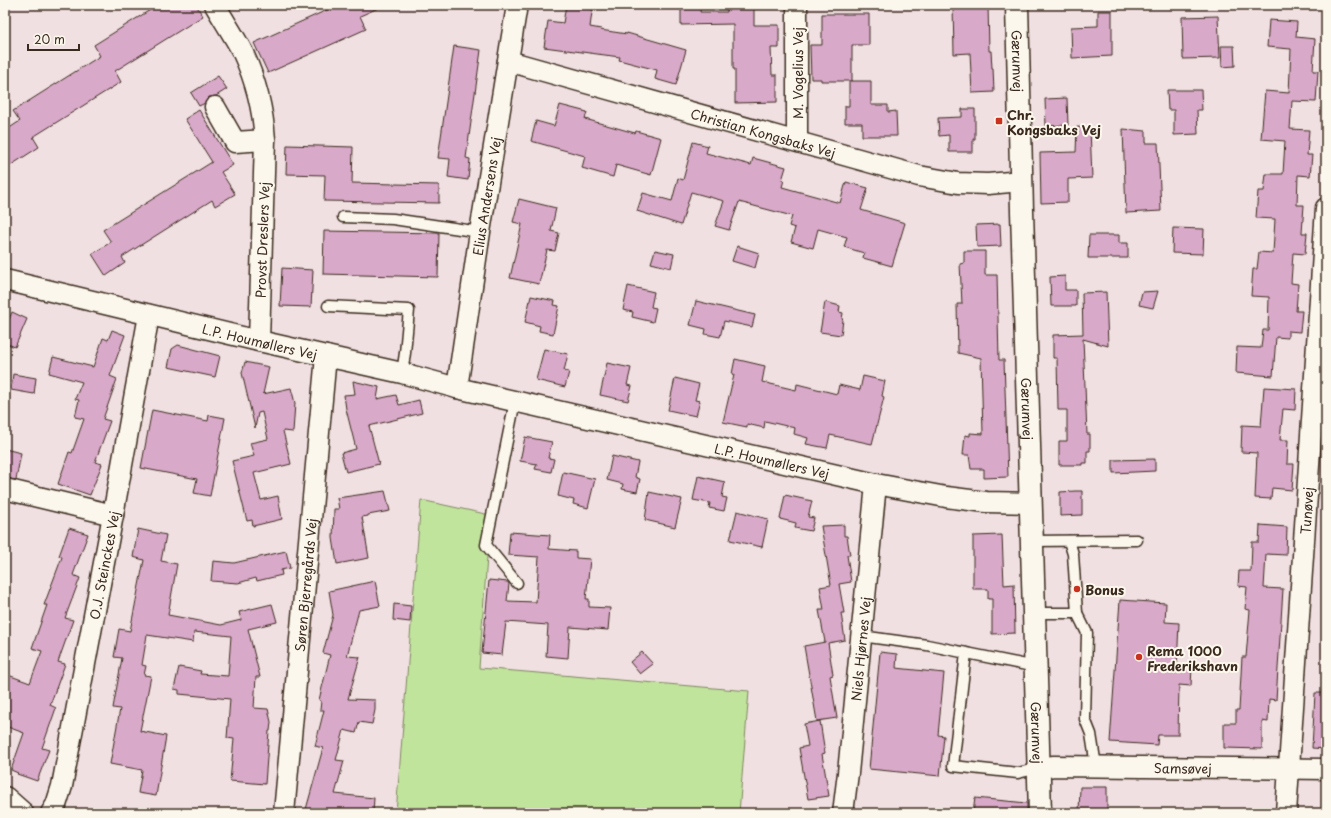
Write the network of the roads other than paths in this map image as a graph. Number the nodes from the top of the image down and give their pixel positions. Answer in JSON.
{"nodes":[{"id":1,"x":215,"y":5,"type":"edge"},
{"id":2,"x":517,"y":5,"type":"edge"},
{"id":3,"x":797,"y":5,"type":"edge"},
{"id":4,"x":1017,"y":5,"type":"edge"},
{"id":5,"x":508,"y":61,"type":"junction"},
{"id":6,"x":215,"y":107,"type":"dead end"},
{"id":7,"x":265,"y":140,"type":"junction"},
{"id":8,"x":797,"y":141,"type":"junction"},
{"id":9,"x":1021,"y":181,"type":"junction"},
{"id":10,"x":1326,"y":208,"type":"edge"},
{"id":11,"x":343,"y":218,"type":"dead end"},
{"id":12,"x":480,"y":232,"type":"junction"},
{"id":13,"x":5,"y":280,"type":"edge"},
{"id":14,"x":328,"y":306,"type":"dead end"},
{"id":15,"x":149,"y":315,"type":"junction"},
{"id":16,"x":259,"y":341,"type":"junction"},
{"id":17,"x":326,"y":356,"type":"junction"},
{"id":18,"x":402,"y":373,"type":"junction"},
{"id":19,"x":457,"y":388,"type":"junction"},
{"id":20,"x":516,"y":401,"type":"junction"},
{"id":21,"x":876,"y":484,"type":"junction"},
{"id":22,"x":5,"y":489,"type":"edge"},
{"id":23,"x":1031,"y":503,"type":"junction"},
{"id":24,"x":113,"y":515,"type":"junction"},
{"id":25,"x":1069,"y":540,"type":"junction"},
{"id":26,"x":1137,"y":540,"type":"dead end"},
{"id":27,"x":1032,"y":541,"type":"junction"},
{"id":28,"x":517,"y":583,"type":"dead end"},
{"id":29,"x":1034,"y":613,"type":"junction"},
{"id":30,"x":1077,"y":613,"type":"junction"},
{"id":31,"x":861,"y":636,"type":"junction"},
{"id":32,"x":966,"y":653,"type":"junction"},
{"id":33,"x":1036,"y":667,"type":"junction"},
{"id":34,"x":1096,"y":766,"type":"junction"},
{"id":35,"x":1039,"y":768,"type":"junction"},
{"id":36,"x":1289,"y":768,"type":"junction"},
{"id":37,"x":1326,"y":769,"type":"edge"},
{"id":38,"x":5,"y":798,"type":"edge"},
{"id":39,"x":22,"y":813,"type":"edge"},
{"id":40,"x":51,"y":813,"type":"edge"},
{"id":41,"x":284,"y":813,"type":"edge"},
{"id":42,"x":843,"y":813,"type":"edge"},
{"id":43,"x":1040,"y":813,"type":"edge"},
{"id":44,"x":1286,"y":813,"type":"edge"}],
"edges":[{"from":1,"to":7,"type":"street","name":"Provst Dreslers Vej"},
{"from":2,"to":5,"type":"street","name":"Elius Andersens Vej"},
{"from":3,"to":8,"type":"street","name":"M. Vogelius Vej"},
{"from":4,"to":9,"type":"main road","name":"Gærumvej"},
{"from":5,"to":8,"type":"street","name":"Christian Kongsbaks Vej"},
{"from":5,"to":12,"type":"street","name":"Elius Andersens Vej"},
{"from":6,"to":7,"type":"street"},
{"from":7,"to":16,"type":"street","name":"Provst Dreslers Vej"},
{"from":8,"to":9,"type":"street","name":"Christian Kongsbaks Vej"},
{"from":9,"to":23,"type":"main road","name":"Gærumvej"},
{"from":10,"to":36,"type":"street","name":"Tunøvej"},
{"from":11,"to":12,"type":"lane"},
{"from":12,"to":19,"type":"street","name":"Elius Andersens Vej"},
{"from":13,"to":15,"type":"street","name":"L.P. Houmøllers Vej"},
{"from":14,"to":18,"type":"lane"},
{"from":15,"to":16,"type":"street","name":"L.P. Houmøllers Vej"},
{"from":15,"to":24,"type":"street","name":"O.J. Steinckes Vej"},
{"from":16,"to":17,"type":"street","name":"L.P. Houmøllers Vej"},
{"from":17,"to":18,"type":"street","name":"L.P. Houmøllers Vej"},
{"from":17,"to":41,"type":"street","name":"Søren Bjerregårds Vej"},
{"from":18,"to":19,"type":"street","name":"L.P. Houmøllers Vej"},
{"from":19,"to":20,"type":"street","name":"L.P. Houmøllers Vej"},
{"from":20,"to":21,"type":"street","name":"L.P. Houmøllers Vej"},
{"from":20,"to":28,"type":"lane"},
{"from":21,"to":23,"type":"street","name":"L.P. Houmøllers Vej"},
{"from":21,"to":31,"type":"street","name":"Niels Hjørnes Vej"},
{"from":22,"to":24,"type":"street"},
{"from":23,"to":27,"type":"main road","name":"Gærumvej"},
{"from":24,"to":40,"type":"street","name":"O.J. Steinckes Vej"},
{"from":25,"to":26,"type":"lane"},
{"from":25,"to":27,"type":"lane"},
{"from":25,"to":30,"type":"lane"},
{"from":27,"to":29,"type":"main road","name":"Gærumvej"},
{"from":29,"to":30,"type":"lane"},
{"from":29,"to":33,"type":"main road","name":"Gærumvej"},
{"from":30,"to":34,"type":"lane"},
{"from":31,"to":32,"type":"lane"},
{"from":31,"to":42,"type":"street","name":"Niels Hjørnes Vej"},
{"from":32,"to":33,"type":"lane"},
{"from":32,"to":35,"type":"lane"},
{"from":33,"to":35,"type":"main road","name":"Gærumvej"},
{"from":34,"to":35,"type":"street","name":"Samsøvej"},
{"from":34,"to":36,"type":"street","name":"Samsøvej"},
{"from":35,"to":43,"type":"main road","name":"Gærumvej"},
{"from":36,"to":37,"type":"street","name":"Samsøvej"},
{"from":36,"to":44,"type":"street","name":"Tunøvej"},
{"from":38,"to":39,"type":"main road"}]}
